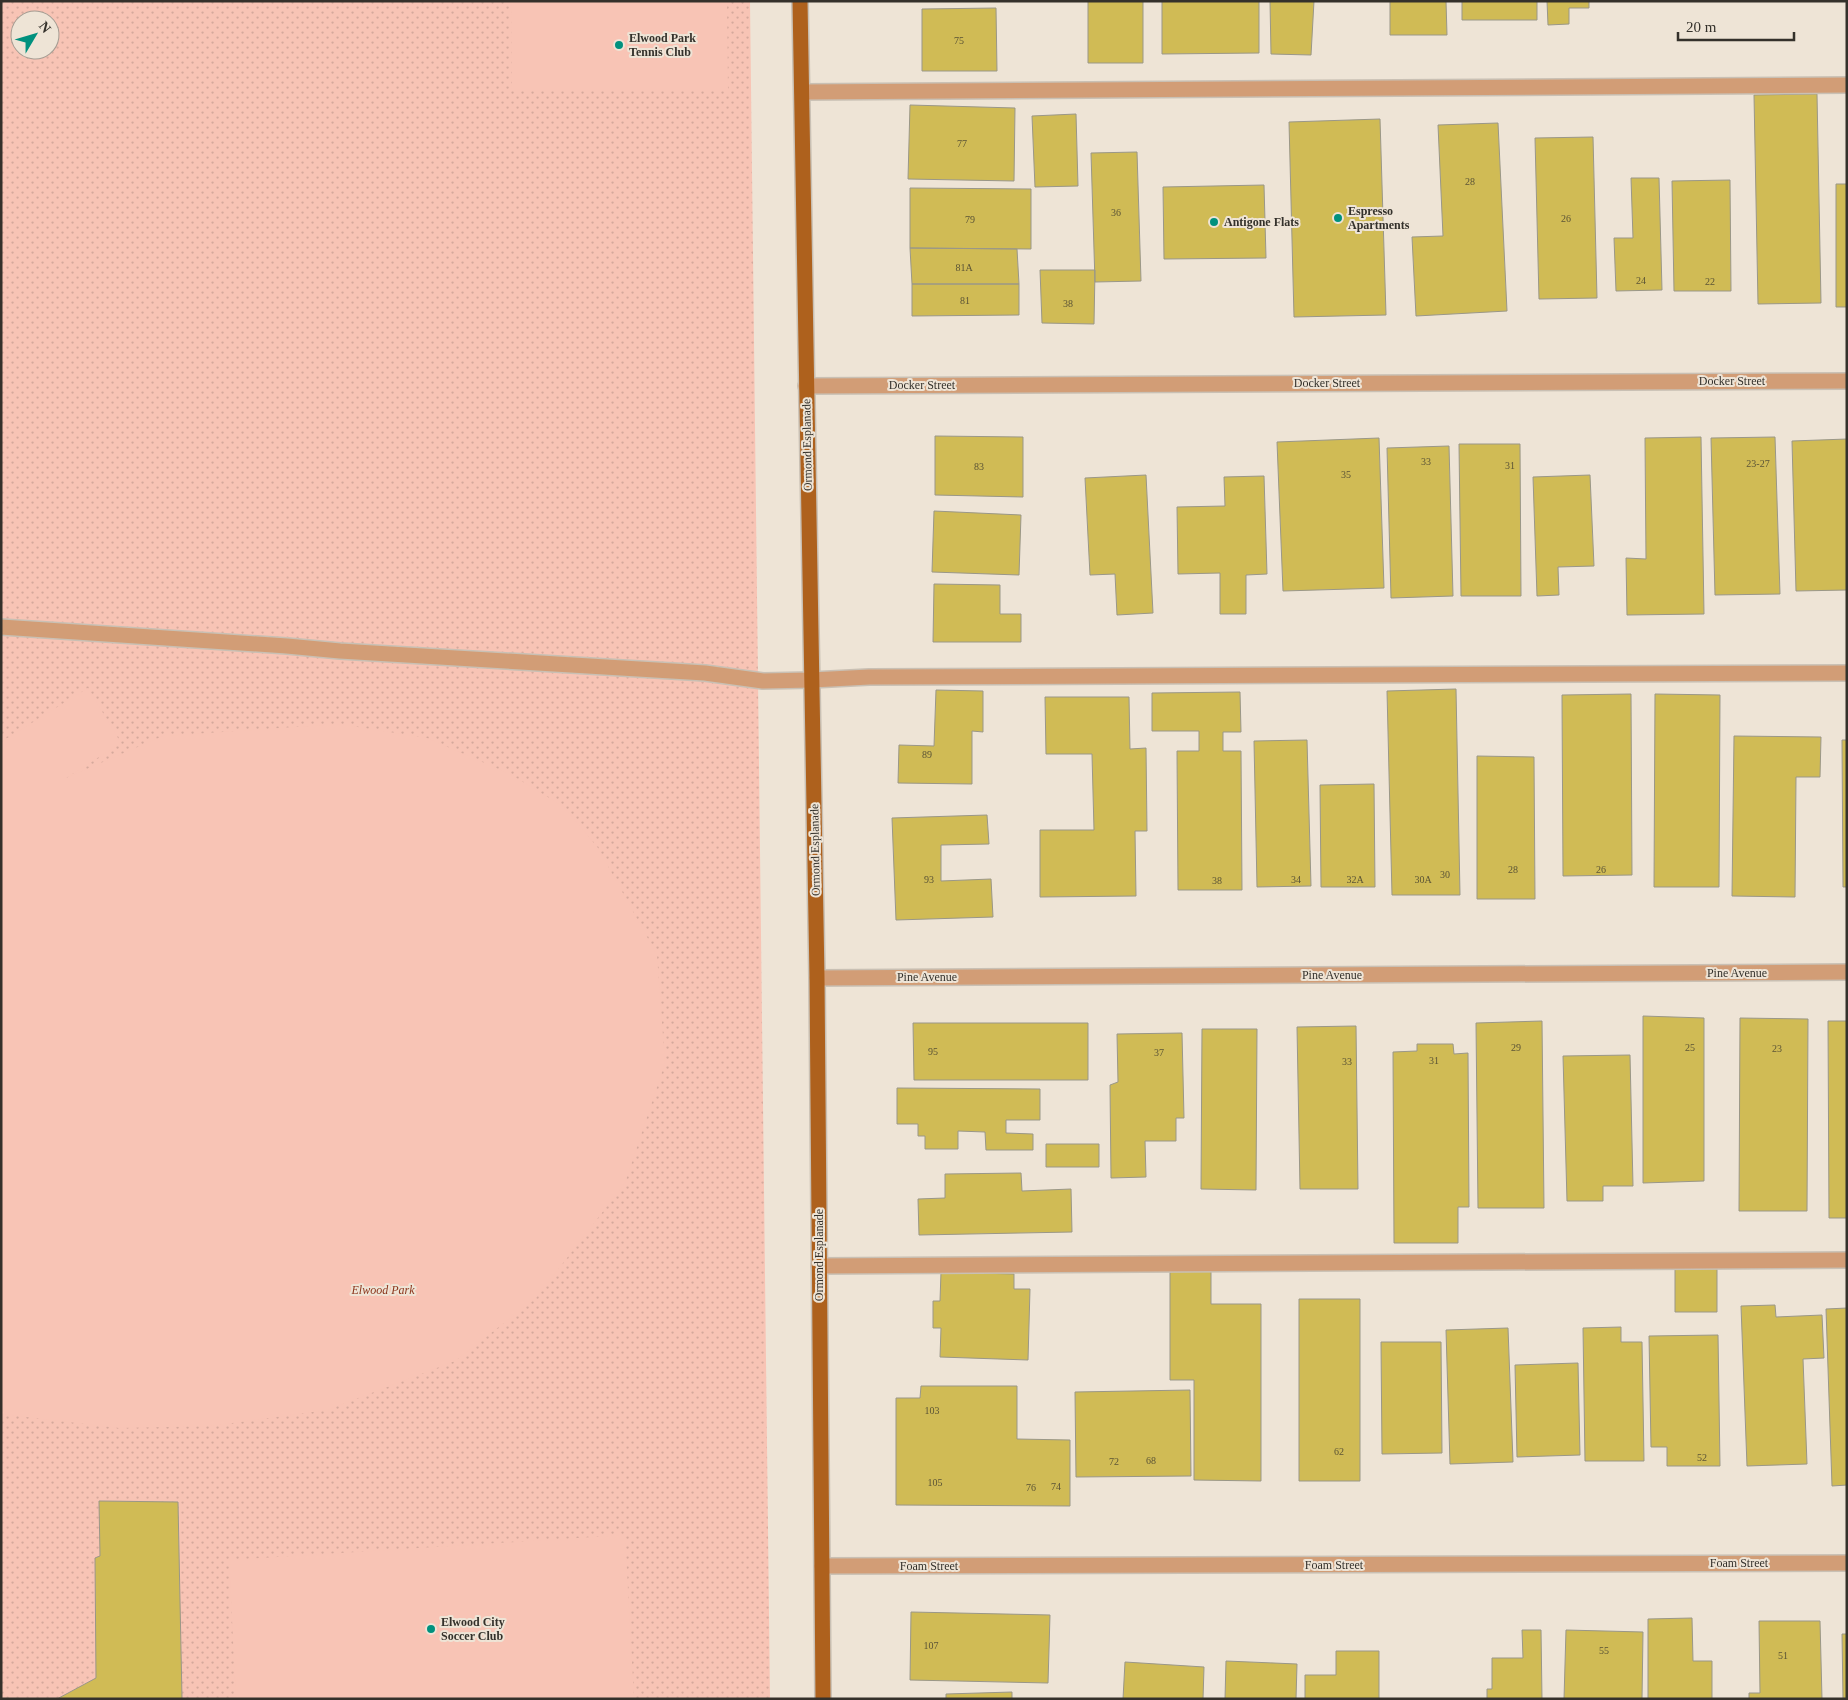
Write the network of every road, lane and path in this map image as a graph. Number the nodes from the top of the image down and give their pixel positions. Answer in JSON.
{"nodes":[{"id":1,"x":800,"y":1,"type":"edge"},
{"id":2,"x":1847,"y":85,"type":"edge"},
{"id":3,"x":802,"y":92,"type":"junction"},
{"id":4,"x":1847,"y":381,"type":"edge"},
{"id":5,"x":806,"y":386,"type":"junction"},
{"id":6,"x":1,"y":627,"type":"edge"},
{"id":7,"x":1847,"y":672,"type":"edge"},
{"id":8,"x":812,"y":680,"type":"junction"},
{"id":9,"x":1847,"y":972,"type":"edge"},
{"id":10,"x":817,"y":978,"type":"junction"},
{"id":11,"x":1847,"y":1260,"type":"edge"},
{"id":12,"x":819,"y":1266,"type":"junction"},
{"id":13,"x":1847,"y":1563,"type":"edge"},
{"id":14,"x":822,"y":1566,"type":"junction"},
{"id":15,"x":823,"y":1699,"type":"edge"}],
"edges":[{"from":1,"to":3,"type":"main road","name":"Ormond Esplanade"},
{"from":2,"to":3,"type":"street"},
{"from":3,"to":5,"type":"main road","name":"Ormond Esplanade"},
{"from":4,"to":5,"type":"street","name":"Docker Street"},
{"from":5,"to":8,"type":"main road","name":"Ormond Esplanade"},
{"from":6,"to":8,"type":"street"},
{"from":7,"to":8,"type":"street"},
{"from":8,"to":10,"type":"main road","name":"Ormond Esplanade"},
{"from":9,"to":10,"type":"street","name":"Pine Avenue"},
{"from":10,"to":12,"type":"main road","name":"Ormond Esplanade"},
{"from":11,"to":12,"type":"street"},
{"from":12,"to":14,"type":"main road","name":"Ormond Esplanade"},
{"from":13,"to":14,"type":"street","name":"Foam Street"},
{"from":14,"to":15,"type":"main road","name":"Ormond Esplanade"}]}
